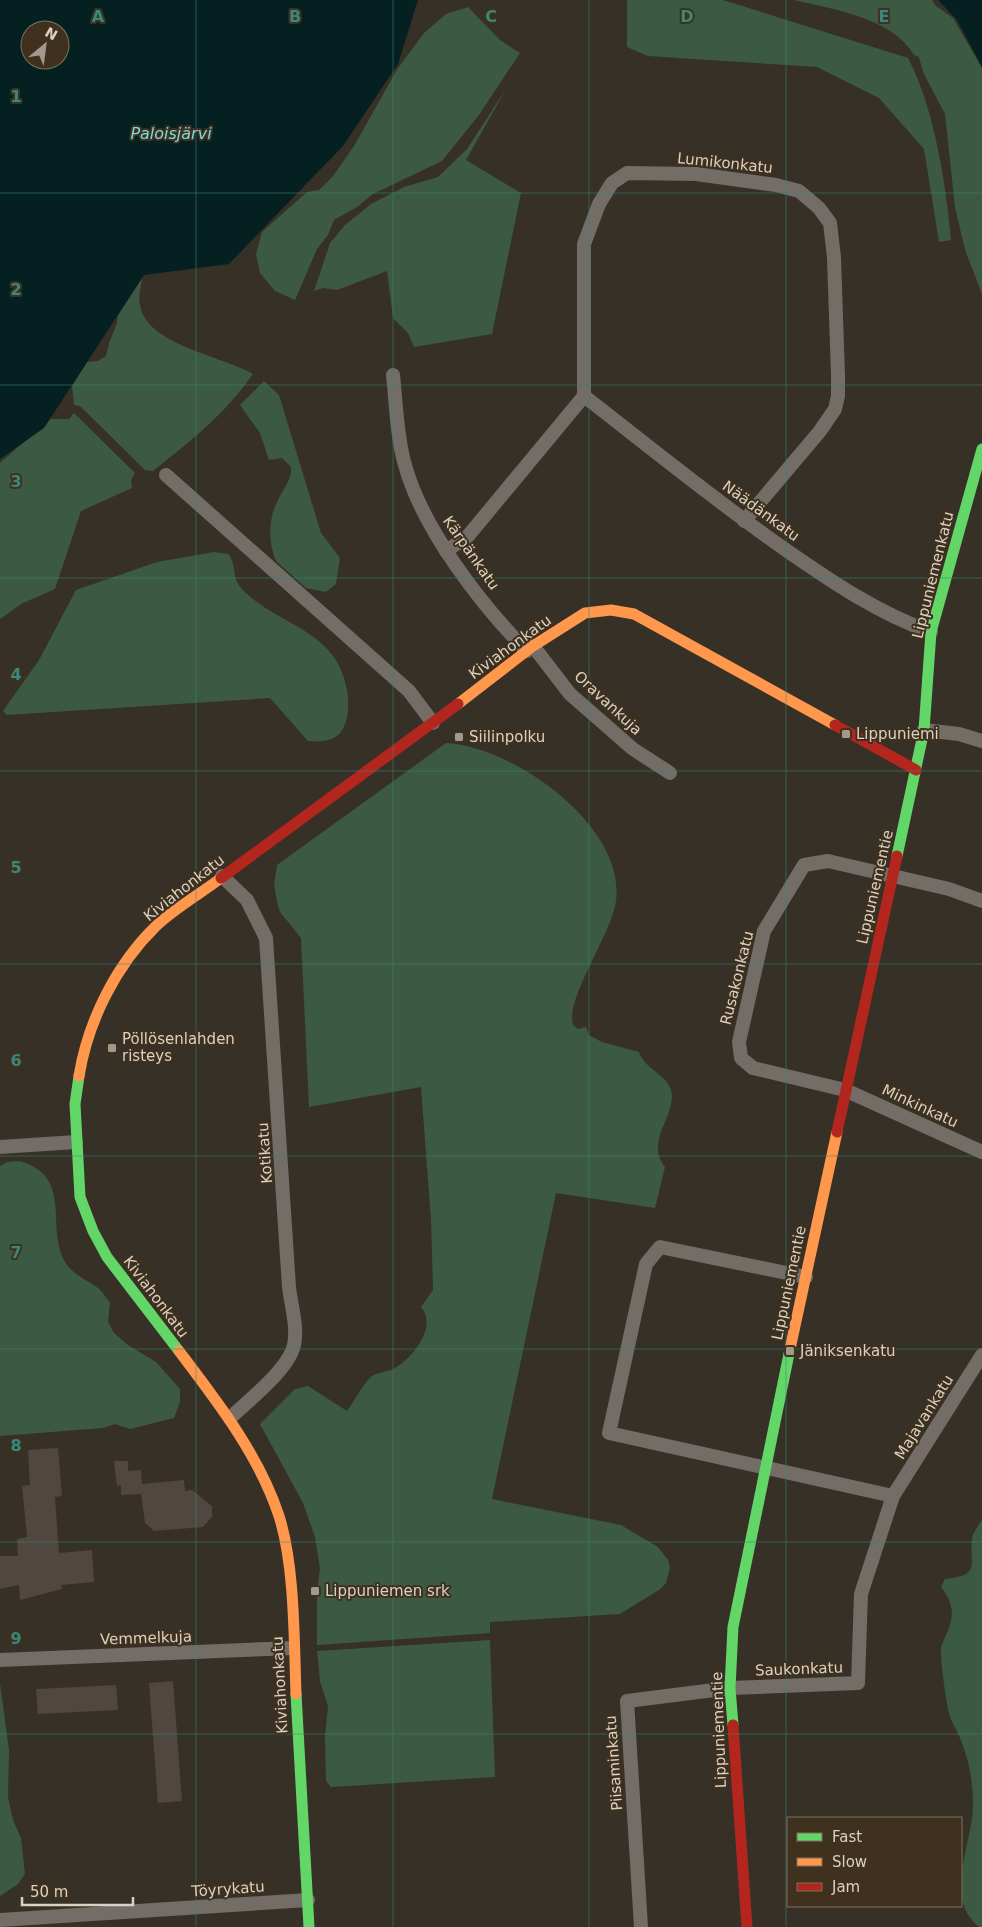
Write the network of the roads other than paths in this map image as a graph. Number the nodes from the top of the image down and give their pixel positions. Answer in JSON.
{"nodes":[{"id":1,"x":393,"y":375,"type":"dead end"},
{"id":2,"x":584,"y":396,"type":"junction"},
{"id":3,"x":982,"y":449,"type":"edge"},
{"id":4,"x":166,"y":475,"type":"dead end"},
{"id":5,"x":744,"y":521,"type":"junction"},
{"id":6,"x":446,"y":551,"type":"junction"},
{"id":7,"x":931,"y":632,"type":"junction"},
{"id":8,"x":530,"y":649,"type":"junction"},
{"id":9,"x":433,"y":723,"type":"junction"},
{"id":10,"x":924,"y":730,"type":"junction"},
{"id":11,"x":982,"y":741,"type":"edge"},
{"id":12,"x":916,"y":770,"type":"junction"},
{"id":13,"x":670,"y":773,"type":"dead end"},
{"id":14,"x":222,"y":876,"type":"junction"},
{"id":15,"x":892,"y":876,"type":"junction"},
{"id":16,"x":982,"y":901,"type":"edge"},
{"id":17,"x":845,"y":1090,"type":"junction"},
{"id":18,"x":76,"y":1142,"type":"junction"},
{"id":19,"x":0,"y":1147,"type":"edge"},
{"id":20,"x":982,"y":1152,"type":"edge"},
{"id":21,"x":806,"y":1277,"type":"junction"},
{"id":22,"x":982,"y":1355,"type":"edge"},
{"id":23,"x":230,"y":1418,"type":"junction"},
{"id":24,"x":764,"y":1468,"type":"junction"},
{"id":25,"x":893,"y":1496,"type":"junction"},
{"id":26,"x":292,"y":1648,"type":"junction"},
{"id":27,"x":0,"y":1660,"type":"edge"},
{"id":28,"x":730,"y":1688,"type":"junction"},
{"id":29,"x":308,"y":1900,"type":"junction"},
{"id":30,"x":0,"y":1920,"type":"edge"},
{"id":31,"x":309,"y":1927,"type":"edge"},
{"id":32,"x":641,"y":1927,"type":"edge"},
{"id":33,"x":747,"y":1927,"type":"edge"}],
"edges":[{"from":1,"to":6,"type":"street","name":"Kärpänkatu"},
{"from":2,"to":5,"type":"street","name":"Näädänkatu"},
{"from":2,"to":5,"type":"street","name":"Lumikonkatu"},
{"from":2,"to":6,"type":"street"},
{"from":3,"to":7,"type":"street","name":"Lippuniemenkatu"},
{"from":4,"to":9,"type":"street"},
{"from":5,"to":7,"type":"street","name":"Näädänkatu"},
{"from":6,"to":8,"type":"street","name":"Kärpänkatu"},
{"from":7,"to":10,"type":"street","name":"Lippuniemenkatu"},
{"from":8,"to":9,"type":"street","name":"Kiviahonkatu"},
{"from":8,"to":12,"type":"street","name":"Kiviahonkatu"},
{"from":8,"to":13,"type":"street","name":"Oravankuja"},
{"from":9,"to":14,"type":"street","name":"Kiviahonkatu"},
{"from":10,"to":11,"type":"street"},
{"from":10,"to":12,"type":"street","name":"Lippuniemenkatu"},
{"from":12,"to":15,"type":"street","name":"Lippuniementie"},
{"from":14,"to":18,"type":"street","name":"Kiviahonkatu"},
{"from":14,"to":23,"type":"street","name":"Kotikatu"},
{"from":15,"to":16,"type":"street"},
{"from":15,"to":17,"type":"street","name":"Lippuniementie"},
{"from":15,"to":17,"type":"street","name":"Rusakonkatu"},
{"from":17,"to":20,"type":"street","name":"Minkinkatu"},
{"from":17,"to":21,"type":"street","name":"Lippuniementie"},
{"from":18,"to":19,"type":"street"},
{"from":18,"to":23,"type":"street","name":"Kiviahonkatu"},
{"from":21,"to":24,"type":"street","name":"Lippuniementie"},
{"from":21,"to":24,"type":"street"},
{"from":22,"to":25,"type":"street","name":"Majavankatu"},
{"from":23,"to":26,"type":"street","name":"Kiviahonkatu"},
{"from":24,"to":25,"type":"street"},
{"from":24,"to":28,"type":"street","name":"Lippuniementie"},
{"from":25,"to":28,"type":"street","name":"Saukonkatu"},
{"from":26,"to":27,"type":"street","name":"Vemmelkuja"},
{"from":26,"to":29,"type":"street","name":"Kiviahonkatu"},
{"from":28,"to":32,"type":"street","name":"Piisaminkatu"},
{"from":28,"to":33,"type":"street","name":"Lippuniementie"},
{"from":29,"to":30,"type":"street","name":"Töyrykatu"},
{"from":29,"to":31,"type":"street","name":"Kiviahonkatu"}]}
